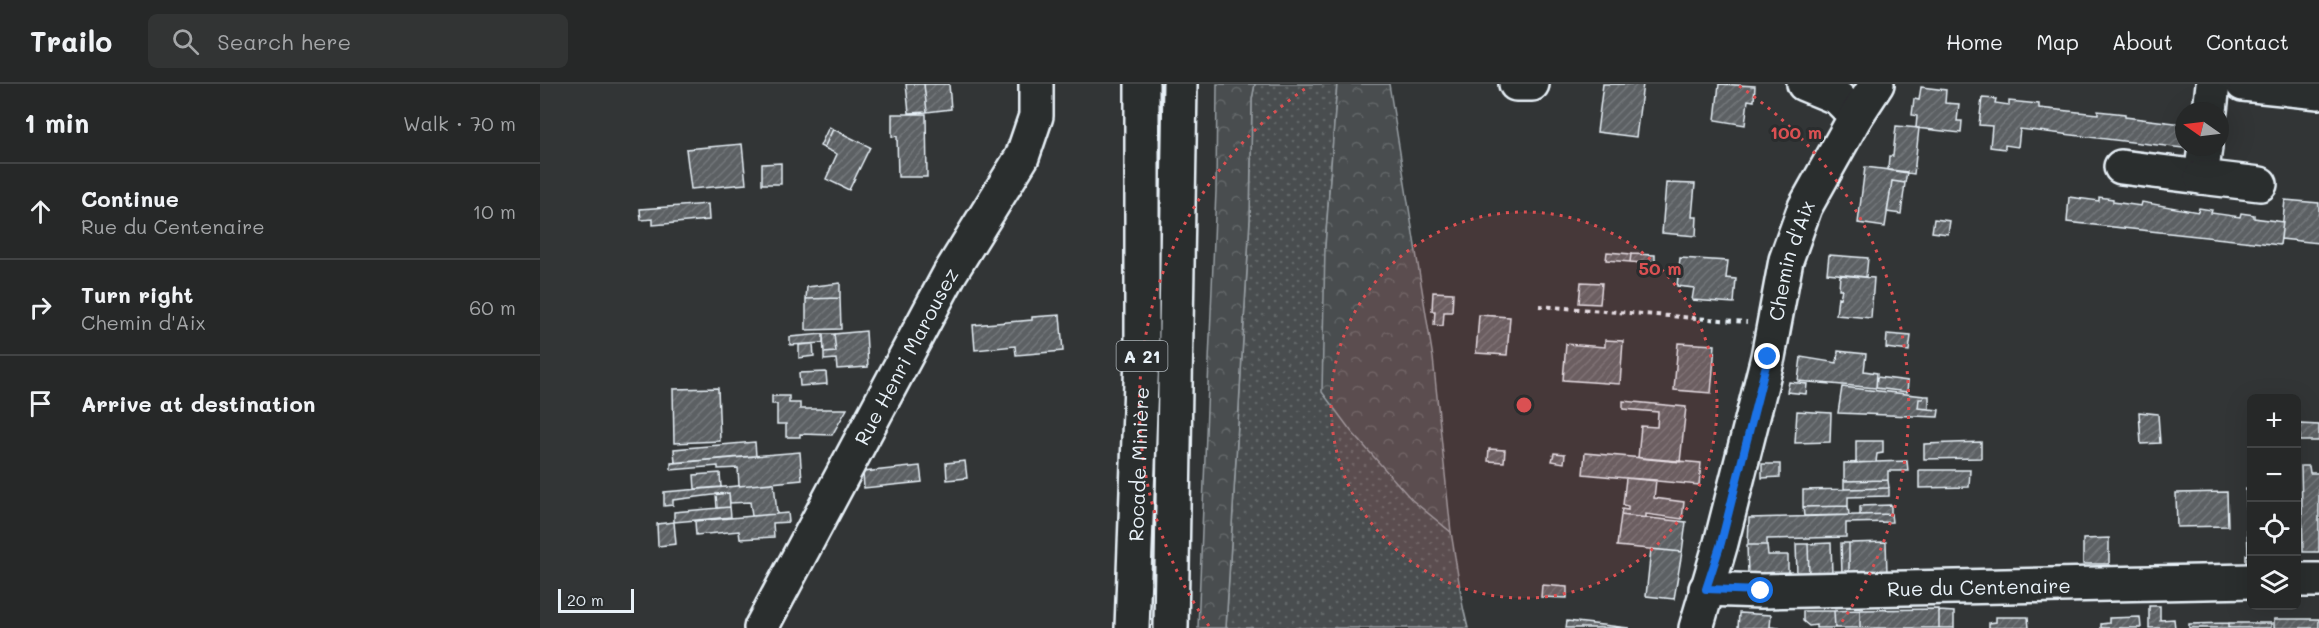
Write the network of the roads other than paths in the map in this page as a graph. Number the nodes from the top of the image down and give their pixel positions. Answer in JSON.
{"nodes":[{"id":1,"x":1036,"y":84,"type":"edge"},
{"id":2,"x":1142,"y":84,"type":"edge"},
{"id":3,"x":1180,"y":84,"type":"edge"},
{"id":4,"x":1516,"y":84,"type":"edge"},
{"id":5,"x":1532,"y":84,"type":"edge"},
{"id":6,"x":1804,"y":84,"type":"edge"},
{"id":7,"x":1877,"y":84,"type":"edge"},
{"id":8,"x":2213,"y":84,"type":"edge"},
{"id":9,"x":2243,"y":84,"type":"edge"},
{"id":10,"x":2319,"y":92,"type":"edge"},
{"id":11,"x":2211,"y":102,"type":"edge"},
{"id":12,"x":1856,"y":117,"type":"junction"},
{"id":13,"x":2203,"y":162,"type":"edge"},
{"id":14,"x":2121,"y":167,"type":"dead end"},
{"id":15,"x":2260,"y":184,"type":"dead end"},
{"id":16,"x":2301,"y":580,"type":"edge"},
{"id":17,"x":2319,"y":580,"type":"edge"},
{"id":18,"x":2247,"y":581,"type":"edge"},
{"id":19,"x":1706,"y":589,"type":"junction"},
{"id":20,"x":761,"y":628,"type":"edge"},
{"id":21,"x":1132,"y":628,"type":"edge"},
{"id":22,"x":1171,"y":628,"type":"edge"},
{"id":23,"x":1696,"y":628,"type":"edge"}],
"edges":[{"from":1,"to":20,"type":"main road","name":"Rue Henri Marousez"},
{"from":2,"to":21,"type":"main road","name":"Rocade Minière","number":"A 21"},
{"from":3,"to":22,"type":"main road","name":"Rocade Minière","number":"A 21"},
{"from":4,"to":5,"type":"main road"},
{"from":6,"to":12,"type":"main road"},
{"from":7,"to":12,"type":"main road","name":"Chemin d'Aix"},
{"from":8,"to":11,"type":"main road"},
{"from":9,"to":10,"type":"main road"},
{"from":12,"to":19,"type":"main road","name":"Chemin d'Aix"},
{"from":13,"to":14,"type":"main road"},
{"from":13,"to":15,"type":"main road"},
{"from":16,"to":17,"type":"main road"},
{"from":18,"to":19,"type":"main road","name":"Rue du Centenaire"},
{"from":19,"to":23,"type":"main road","name":"Chemin d'Aix"}]}
